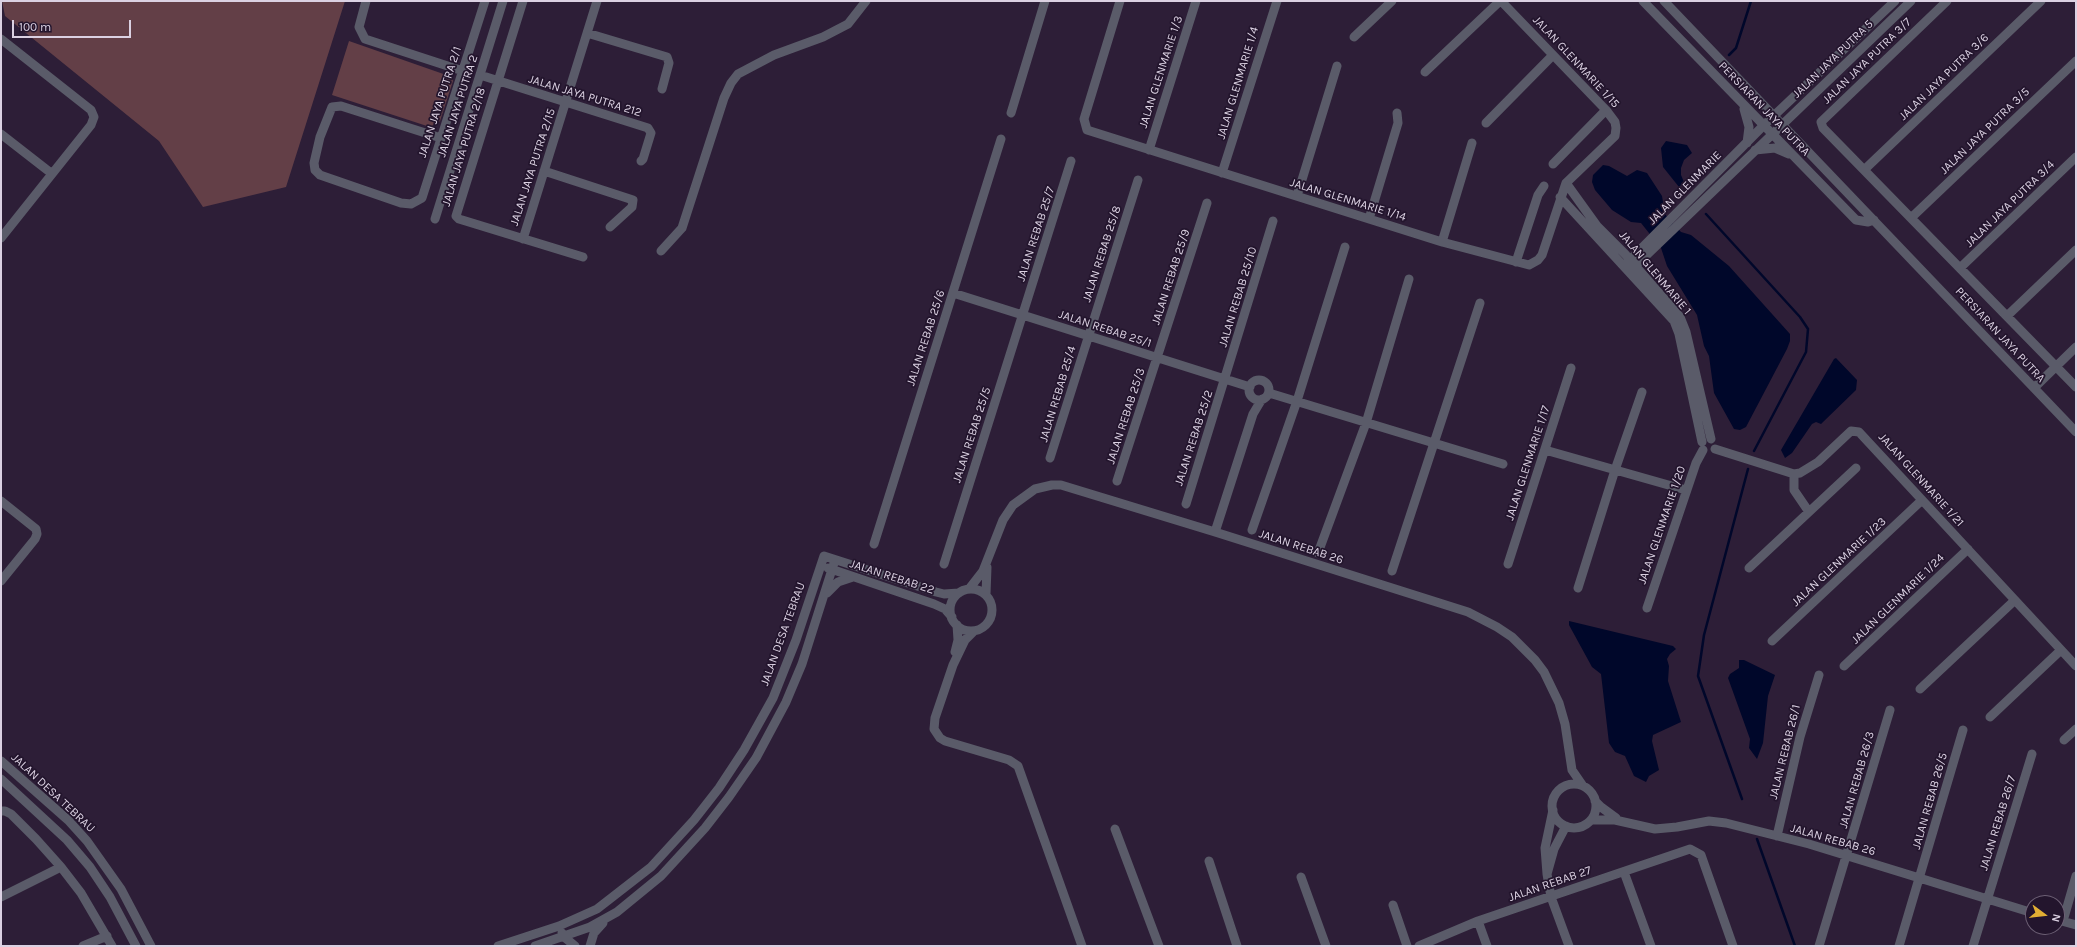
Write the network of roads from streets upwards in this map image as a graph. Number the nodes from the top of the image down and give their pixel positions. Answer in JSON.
{"nodes":[{"id":1,"x":366,"y":1,"type":"edge"},
{"id":2,"x":503,"y":1,"type":"edge"},
{"id":3,"x":523,"y":1,"type":"edge"},
{"id":4,"x":597,"y":1,"type":"edge"},
{"id":5,"x":866,"y":1,"type":"edge"},
{"id":6,"x":1045,"y":1,"type":"edge"},
{"id":7,"x":1120,"y":1,"type":"edge"},
{"id":8,"x":1196,"y":1,"type":"edge"},
{"id":9,"x":1277,"y":1,"type":"edge"},
{"id":10,"x":1392,"y":1,"type":"edge"},
{"id":11,"x":1501,"y":1,"type":"edge"},
{"id":12,"x":1643,"y":1,"type":"edge"},
{"id":13,"x":1664,"y":1,"type":"edge"},
{"id":14,"x":1895,"y":1,"type":"edge"},
{"id":15,"x":1911,"y":1,"type":"edge"},
{"id":16,"x":1947,"y":1,"type":"edge"},
{"id":17,"x":2041,"y":1,"type":"edge"},
{"id":18,"x":482,"y":2,"type":"edge"},
{"id":19,"x":587,"y":33,"type":"junction"},
{"id":20,"x":1354,"y":37,"type":"dead end"},
{"id":21,"x":1,"y":39,"type":"edge"},
{"id":22,"x":1553,"y":55,"type":"junction"},
{"id":23,"x":2076,"y":61,"type":"edge"},
{"id":24,"x":1337,"y":66,"type":"dead end"},
{"id":25,"x":463,"y":71,"type":"junction"},
{"id":26,"x":1424,"y":72,"type":"dead end"},
{"id":27,"x":480,"y":75,"type":"junction"},
{"id":28,"x":497,"y":81,"type":"junction"},
{"id":29,"x":662,"y":89,"type":"dead end"},
{"id":30,"x":566,"y":102,"type":"junction"},
{"id":31,"x":1743,"y":106,"type":"junction"},
{"id":32,"x":1606,"y":110,"type":"junction"},
{"id":33,"x":1011,"y":113,"type":"dead end"},
{"id":34,"x":1397,"y":113,"type":"dead end"},
{"id":35,"x":1774,"y":116,"type":"junction"},
{"id":36,"x":1486,"y":123,"type":"dead end"},
{"id":37,"x":1782,"y":124,"type":"junction"},
{"id":38,"x":1764,"y":126,"type":"junction"},
{"id":39,"x":1,"y":134,"type":"edge"},
{"id":40,"x":1772,"y":134,"type":"junction"},
{"id":41,"x":441,"y":138,"type":"junction"},
{"id":42,"x":1001,"y":139,"type":"dead end"},
{"id":43,"x":1472,"y":143,"type":"dead end"},
{"id":44,"x":1747,"y":143,"type":"junction"},
{"id":45,"x":1149,"y":150,"type":"junction"},
{"id":46,"x":1755,"y":150,"type":"junction"},
{"id":47,"x":1794,"y":157,"type":"junction"},
{"id":48,"x":2076,"y":157,"type":"edge"},
{"id":49,"x":641,"y":161,"type":"dead end"},
{"id":50,"x":1071,"y":162,"type":"dead end"},
{"id":51,"x":1553,"y":164,"type":"dead end"},
{"id":52,"x":1864,"y":170,"type":"junction"},
{"id":53,"x":544,"y":171,"type":"junction"},
{"id":54,"x":51,"y":173,"type":"junction"},
{"id":55,"x":1222,"y":173,"type":"junction"},
{"id":56,"x":1138,"y":180,"type":"dead end"},
{"id":57,"x":1566,"y":183,"type":"junction"},
{"id":58,"x":1544,"y":186,"type":"dead end"},
{"id":59,"x":1297,"y":196,"type":"junction"},
{"id":60,"x":1560,"y":197,"type":"junction"},
{"id":61,"x":1208,"y":203,"type":"dead end"},
{"id":62,"x":1555,"y":214,"type":"junction"},
{"id":63,"x":1576,"y":215,"type":"junction"},
{"id":64,"x":1912,"y":218,"type":"junction"},
{"id":65,"x":435,"y":219,"type":"dead end"},
{"id":66,"x":1369,"y":219,"type":"junction"},
{"id":67,"x":1677,"y":219,"type":"junction"},
{"id":68,"x":1874,"y":220,"type":"junction"},
{"id":69,"x":1273,"y":221,"type":"dead end"},
{"id":70,"x":610,"y":227,"type":"dead end"},
{"id":71,"x":1594,"y":228,"type":"junction"},
{"id":72,"x":1,"y":238,"type":"edge"},
{"id":73,"x":522,"y":239,"type":"junction"},
{"id":74,"x":1442,"y":242,"type":"junction"},
{"id":75,"x":1345,"y":248,"type":"dead end"},
{"id":76,"x":2076,"y":250,"type":"edge"},
{"id":77,"x":661,"y":251,"type":"dead end"},
{"id":78,"x":583,"y":256,"type":"dead end"},
{"id":79,"x":1516,"y":262,"type":"junction"},
{"id":80,"x":1630,"y":266,"type":"junction"},
{"id":81,"x":1960,"y":268,"type":"junction"},
{"id":82,"x":1409,"y":279,"type":"dead end"},
{"id":83,"x":953,"y":293,"type":"junction"},
{"id":84,"x":1480,"y":303,"type":"dead end"},
{"id":85,"x":1023,"y":314,"type":"junction"},
{"id":86,"x":2007,"y":316,"type":"junction"},
{"id":87,"x":1088,"y":336,"type":"junction"},
{"id":88,"x":2076,"y":347,"type":"edge"},
{"id":89,"x":1157,"y":359,"type":"junction"},
{"id":90,"x":2056,"y":366,"type":"junction"},
{"id":91,"x":1571,"y":368,"type":"dead end"},
{"id":92,"x":1225,"y":380,"type":"junction"},
{"id":93,"x":1694,"y":384,"type":"junction"},
{"id":94,"x":1250,"y":387,"type":"junction"},
{"id":95,"x":2076,"y":387,"type":"edge"},
{"id":96,"x":2034,"y":388,"type":"junction"},
{"id":97,"x":1642,"y":392,"type":"dead end"},
{"id":98,"x":1269,"y":393,"type":"junction"},
{"id":99,"x":1257,"y":398,"type":"junction"},
{"id":100,"x":1297,"y":401,"type":"junction"},
{"id":101,"x":1366,"y":422,"type":"junction"},
{"id":102,"x":2076,"y":432,"type":"edge"},
{"id":103,"x":1711,"y":439,"type":"junction"},
{"id":104,"x":1436,"y":444,"type":"junction"},
{"id":105,"x":1702,"y":446,"type":"junction"},
{"id":106,"x":1714,"y":449,"type":"junction"},
{"id":107,"x":1545,"y":450,"type":"junction"},
{"id":108,"x":1050,"y":458,"type":"dead end"},
{"id":109,"x":1503,"y":464,"type":"dead end"},
{"id":110,"x":1856,"y":468,"type":"dead end"},
{"id":111,"x":1615,"y":470,"type":"junction"},
{"id":112,"x":1794,"y":474,"type":"junction"},
{"id":113,"x":1118,"y":481,"type":"dead end"},
{"id":114,"x":1686,"y":490,"type":"junction"},
{"id":115,"x":1922,"y":500,"type":"junction"},
{"id":116,"x":1,"y":501,"type":"edge"},
{"id":117,"x":1186,"y":504,"type":"dead end"},
{"id":118,"x":1809,"y":512,"type":"junction"},
{"id":119,"x":1252,"y":530,"type":"dead end"},
{"id":120,"x":1215,"y":532,"type":"junction"},
{"id":121,"x":874,"y":544,"type":"dead end"},
{"id":122,"x":1968,"y":549,"type":"junction"},
{"id":123,"x":1318,"y":553,"type":"dead end"},
{"id":124,"x":824,"y":556,"type":"joint"},
{"id":125,"x":989,"y":557,"type":"junction"},
{"id":126,"x":835,"y":560,"type":"junction"},
{"id":127,"x":944,"y":564,"type":"dead end"},
{"id":128,"x":1508,"y":564,"type":"dead end"},
{"id":129,"x":820,"y":566,"type":"junction"},
{"id":130,"x":1750,"y":568,"type":"dead end"},
{"id":131,"x":832,"y":570,"type":"junction"},
{"id":132,"x":1392,"y":571,"type":"dead end"},
{"id":133,"x":854,"y":577,"type":"junction"},
{"id":134,"x":1,"y":581,"type":"edge"},
{"id":135,"x":1578,"y":588,"type":"dead end"},
{"id":136,"x":969,"y":589,"type":"junction"},
{"id":137,"x":959,"y":593,"type":"junction"},
{"id":138,"x":986,"y":594,"type":"junction"},
{"id":139,"x":822,"y":599,"type":"junction"},
{"id":140,"x":2015,"y":600,"type":"junction"},
{"id":141,"x":1647,"y":608,"type":"dead end"},
{"id":142,"x":952,"y":617,"type":"junction"},
{"id":143,"x":957,"y":625,"type":"junction"},
{"id":144,"x":974,"y":631,"type":"junction"},
{"id":145,"x":1772,"y":641,"type":"dead end"},
{"id":146,"x":2061,"y":650,"type":"junction"},
{"id":147,"x":953,"y":666,"type":"junction"},
{"id":148,"x":1844,"y":666,"type":"dead end"},
{"id":149,"x":2076,"y":666,"type":"edge"},
{"id":150,"x":1819,"y":675,"type":"dead end"},
{"id":151,"x":1920,"y":689,"type":"dead end"},
{"id":152,"x":1890,"y":710,"type":"dead end"},
{"id":153,"x":1990,"y":717,"type":"dead end"},
{"id":154,"x":2076,"y":729,"type":"edge"},
{"id":155,"x":1963,"y":730,"type":"dead end"},
{"id":156,"x":2064,"y":740,"type":"dead end"},
{"id":157,"x":1568,"y":749,"type":"junction"},
{"id":158,"x":2032,"y":754,"type":"dead end"},
{"id":159,"x":1,"y":760,"type":"edge"},
{"id":160,"x":1,"y":779,"type":"edge"},
{"id":161,"x":1583,"y":786,"type":"junction"},
{"id":162,"x":1563,"y":787,"type":"junction"},
{"id":163,"x":1595,"y":801,"type":"junction"},
{"id":164,"x":1553,"y":810,"type":"junction"},
{"id":165,"x":3,"y":811,"type":"edge"},
{"id":166,"x":1591,"y":820,"type":"junction"},
{"id":167,"x":1622,"y":821,"type":"junction"},
{"id":168,"x":1566,"y":826,"type":"junction"},
{"id":169,"x":1115,"y":829,"type":"dead end"},
{"id":170,"x":1777,"y":836,"type":"junction"},
{"id":171,"x":1848,"y":856,"type":"junction"},
{"id":172,"x":1209,"y":861,"type":"dead end"},
{"id":173,"x":61,"y":868,"type":"junction"},
{"id":174,"x":1624,"y":872,"type":"junction"},
{"id":175,"x":1546,"y":874,"type":"junction"},
{"id":176,"x":2076,"y":876,"type":"edge"},
{"id":177,"x":1301,"y":877,"type":"dead end"},
{"id":178,"x":1919,"y":878,"type":"junction"},
{"id":179,"x":1,"y":897,"type":"edge"},
{"id":180,"x":1551,"y":897,"type":"junction"},
{"id":181,"x":1987,"y":898,"type":"junction"},
{"id":182,"x":1393,"y":905,"type":"dead end"},
{"id":183,"x":2065,"y":907,"type":"edge"},
{"id":184,"x":2025,"y":910,"type":"edge"},
{"id":185,"x":605,"y":920,"type":"junction"},
{"id":186,"x":1478,"y":922,"type":"junction"},
{"id":187,"x":2065,"y":922,"type":"edge"},
{"id":188,"x":2076,"y":925,"type":"edge"},
{"id":189,"x":560,"y":926,"type":"junction"},
{"id":190,"x":107,"y":936,"type":"junction"},
{"id":191,"x":563,"y":936,"type":"junction"},
{"id":192,"x":83,"y":946,"type":"edge"},
{"id":193,"x":112,"y":946,"type":"edge"},
{"id":194,"x":136,"y":946,"type":"edge"},
{"id":195,"x":151,"y":946,"type":"edge"},
{"id":196,"x":498,"y":946,"type":"edge"},
{"id":197,"x":535,"y":946,"type":"edge"},
{"id":198,"x":575,"y":946,"type":"edge"},
{"id":199,"x":590,"y":946,"type":"edge"},
{"id":200,"x":1082,"y":946,"type":"edge"},
{"id":201,"x":1159,"y":946,"type":"edge"},
{"id":202,"x":1238,"y":946,"type":"edge"},
{"id":203,"x":1326,"y":946,"type":"edge"},
{"id":204,"x":1407,"y":946,"type":"edge"},
{"id":205,"x":1419,"y":946,"type":"edge"},
{"id":206,"x":1487,"y":946,"type":"edge"},
{"id":207,"x":1569,"y":946,"type":"edge"},
{"id":208,"x":1650,"y":946,"type":"edge"},
{"id":209,"x":1733,"y":946,"type":"edge"},
{"id":210,"x":1819,"y":946,"type":"edge"},
{"id":211,"x":1899,"y":946,"type":"edge"},
{"id":212,"x":1972,"y":946,"type":"edge"}],
"edges":[{"from":1,"to":25,"type":"street"},
{"from":2,"to":27,"type":"street","name":"JALAN JAYA PUTRA 2"},
{"from":3,"to":28,"type":"street","name":"JALAN JAYA PUTRA 2/18"},
{"from":4,"to":19,"type":"street","name":"JALAN JAYA PUTRA 2/15"},
{"from":5,"to":77,"type":"street"},
{"from":6,"to":33,"type":"street"},
{"from":7,"to":45,"type":"street","name":"JALAN GLENMARIE 1/14"},
{"from":8,"to":45,"type":"street","name":"JALAN GLENMARIE 1/3"},
{"from":9,"to":55,"type":"street","name":"JALAN GLENMARIE 1/4"},
{"from":10,"to":20,"type":"street"},
{"from":11,"to":22,"type":"street","name":"JALAN GLENMARIE 1/15"},
{"from":11,"to":26,"type":"street"},
{"from":12,"to":31,"type":"street","name":"PERSIARAN JAYA PUTRA"},
{"from":13,"to":35,"type":"street","name":"PERSIARAN JAYA PUTRA"},
{"from":14,"to":35,"type":"street","name":"JALAN JAYA PUTRA 5"},
{"from":15,"to":37,"type":"street","name":"JALAN JAYA PUTRA 5"},
{"from":16,"to":52,"type":"street","name":"JALAN JAYA PUTRA 3/7"},
{"from":17,"to":52,"type":"street","name":"JALAN JAYA PUTRA 3/6"},
{"from":18,"to":25,"type":"street","name":"JALAN JAYA PUTRA 2/1"},
{"from":19,"to":29,"type":"street"},
{"from":19,"to":30,"type":"street","name":"JALAN JAYA PUTRA 2/15"},
{"from":21,"to":54,"type":"street"},
{"from":22,"to":32,"type":"street","name":"JALAN GLENMARIE 1/15"},
{"from":22,"to":36,"type":"street"},
{"from":23,"to":64,"type":"street","name":"JALAN JAYA PUTRA 3/5"},
{"from":24,"to":59,"type":"street"},
{"from":25,"to":41,"type":"street","name":"JALAN JAYA PUTRA 2/1"},
{"from":27,"to":28,"type":"street","name":"JALAN JAYA PUTRA 212"},
{"from":27,"to":65,"type":"street","name":"JALAN JAYA PUTRA 2"},
{"from":28,"to":30,"type":"street","name":"JALAN JAYA PUTRA 212"},
{"from":28,"to":73,"type":"street","name":"JALAN JAYA PUTRA 2/18"},
{"from":30,"to":49,"type":"street","name":"JALAN JAYA PUTRA 212"},
{"from":30,"to":53,"type":"street","name":"JALAN JAYA PUTRA 2/15"},
{"from":31,"to":38,"type":"street","name":"PERSIARAN JAYA PUTRA"},
{"from":31,"to":44,"type":"street"},
{"from":32,"to":51,"type":"street"},
{"from":32,"to":57,"type":"street","name":"JALAN GLENMARIE 1/15"},
{"from":34,"to":66,"type":"street"},
{"from":35,"to":37,"type":"street","name":"PERSIARAN JAYA PUTRA"},
{"from":35,"to":38,"type":"street","name":"JALAN JAYA PUTRA 5"},
{"from":37,"to":40,"type":"street","name":"JALAN JAYA PUTRA 5"},
{"from":37,"to":68,"type":"street","name":"PERSIARAN JAYA PUTRA"},
{"from":38,"to":40,"type":"street","name":"PERSIARAN JAYA PUTRA"},
{"from":38,"to":44,"type":"street","name":"JALAN GLENMARIE"},
{"from":39,"to":54,"type":"street"},
{"from":40,"to":46,"type":"street","name":"JALAN GLENMARIE"},
{"from":40,"to":47,"type":"street","name":"PERSIARAN JAYA PUTRA"},
{"from":41,"to":41,"type":"street","name":"JALAN JAYA PUTRA 2/1"},
{"from":42,"to":83,"type":"street","name":"JALAN REBAB 25/6"},
{"from":43,"to":74,"type":"street"},
{"from":44,"to":67,"type":"street","name":"JALAN GLENMARIE"},
{"from":45,"to":55,"type":"street","name":"JALAN GLENMARIE 1/14"},
{"from":46,"to":47,"type":"street"},
{"from":46,"to":67,"type":"street","name":"JALAN GLENMARIE"},
{"from":47,"to":68,"type":"street","name":"PERSIARAN JAYA PUTRA"},
{"from":48,"to":81,"type":"street","name":"JALAN JAYA PUTRA 3/4"},
{"from":50,"to":85,"type":"street","name":"JALAN REBAB 25/7"},
{"from":52,"to":64,"type":"street"},
{"from":53,"to":70,"type":"street"},
{"from":53,"to":73,"type":"street","name":"JALAN JAYA PUTRA 2/15"},
{"from":54,"to":72,"type":"street"},
{"from":55,"to":59,"type":"street","name":"JALAN GLENMARIE 1/14"},
{"from":56,"to":87,"type":"street","name":"JALAN REBAB 25/8"},
{"from":57,"to":60,"type":"street","name":"JALAN GLENMARIE 1/15"},
{"from":57,"to":71,"type":"street","name":"JALAN GLENMARIE 1"},
{"from":58,"to":79,"type":"street"},
{"from":59,"to":66,"type":"street","name":"JALAN GLENMARIE 1/14"},
{"from":60,"to":62,"type":"street","name":"JALAN GLENMARIE 1/14"},
{"from":60,"to":63,"type":"street","name":"JALAN GLENMARIE 1"},
{"from":61,"to":89,"type":"street","name":"JALAN REBAB 25/9"},
{"from":62,"to":63,"type":"street"},
{"from":62,"to":79,"type":"street","name":"JALAN GLENMARIE 1/14"},
{"from":63,"to":71,"type":"street","name":"JALAN GLENMARIE 1"},
{"from":64,"to":81,"type":"street"},
{"from":66,"to":74,"type":"street","name":"JALAN GLENMARIE 1/14"},
{"from":67,"to":80,"type":"street","name":"JALAN GLENMARIE"},
{"from":68,"to":96,"type":"street","name":"PERSIARAN JAYA PUTRA"},
{"from":69,"to":92,"type":"street","name":"JALAN REBAB 25/10"},
{"from":71,"to":80,"type":"street","name":"JALAN GLENMARIE 1"},
{"from":73,"to":78,"type":"street"},
{"from":74,"to":79,"type":"street","name":"JALAN GLENMARIE 1/14"},
{"from":75,"to":100,"type":"street"},
{"from":76,"to":86,"type":"street"},
{"from":80,"to":93,"type":"street","name":"JALAN GLENMARIE 1"},
{"from":81,"to":86,"type":"street"},
{"from":82,"to":101,"type":"street"},
{"from":83,"to":85,"type":"street","name":"JALAN REBAB 25/1"},
{"from":83,"to":121,"type":"street","name":"JALAN REBAB 25/6"},
{"from":84,"to":104,"type":"street"},
{"from":85,"to":87,"type":"street","name":"JALAN REBAB 25/1"},
{"from":85,"to":127,"type":"street","name":"JALAN REBAB 25/5"},
{"from":86,"to":90,"type":"street"},
{"from":87,"to":89,"type":"street","name":"JALAN REBAB 25/1"},
{"from":87,"to":108,"type":"street","name":"JALAN REBAB 25/4"},
{"from":88,"to":90,"type":"street"},
{"from":89,"to":92,"type":"street","name":"JALAN REBAB 25/1"},
{"from":89,"to":113,"type":"street","name":"JALAN REBAB 25/3"},
{"from":90,"to":95,"type":"street"},
{"from":90,"to":96,"type":"street"},
{"from":91,"to":107,"type":"street","name":"JALAN GLENMARIE 1/17"},
{"from":92,"to":94,"type":"street","name":"JALAN REBAB 25/1"},
{"from":92,"to":117,"type":"street","name":"JALAN REBAB 25/2"},
{"from":93,"to":103,"type":"street","name":"JALAN GLENMARIE 1"},
{"from":93,"to":105,"type":"street","name":"JALAN GLENMARIE 1"},
{"from":94,"to":98,"type":"street"},
{"from":94,"to":99,"type":"street"},
{"from":96,"to":102,"type":"street","name":"PERSIARAN JAYA PUTRA"},
{"from":97,"to":111,"type":"street"},
{"from":98,"to":99,"type":"street"},
{"from":98,"to":100,"type":"street"},
{"from":99,"to":120,"type":"street"},
{"from":100,"to":101,"type":"street"},
{"from":100,"to":119,"type":"street"},
{"from":101,"to":104,"type":"street"},
{"from":101,"to":123,"type":"street"},
{"from":103,"to":105,"type":"street"},
{"from":103,"to":106,"type":"street"},
{"from":104,"to":109,"type":"street"},
{"from":104,"to":132,"type":"street"},
{"from":105,"to":106,"type":"street"},
{"from":105,"to":114,"type":"street","name":"JALAN GLENMARIE 1/20"},
{"from":106,"to":112,"type":"street"},
{"from":107,"to":111,"type":"street"},
{"from":107,"to":128,"type":"street","name":"JALAN GLENMARIE 1/17"},
{"from":110,"to":118,"type":"street"},
{"from":111,"to":114,"type":"street"},
{"from":111,"to":135,"type":"street"},
{"from":112,"to":115,"type":"street","name":"JALAN GLENMARIE 1/21"},
{"from":112,"to":118,"type":"street"},
{"from":114,"to":141,"type":"street","name":"JALAN GLENMARIE 1/20"},
{"from":115,"to":122,"type":"street","name":"JALAN GLENMARIE 1/21"},
{"from":115,"to":145,"type":"street","name":"JALAN GLENMARIE 1/23"},
{"from":116,"to":134,"type":"street"},
{"from":118,"to":130,"type":"street"},
{"from":120,"to":125,"type":"street","name":"JALAN REBAB 26"},
{"from":120,"to":157,"type":"street","name":"JALAN REBAB 26"},
{"from":122,"to":140,"type":"street","name":"JALAN GLENMARIE 1/21"},
{"from":122,"to":148,"type":"street","name":"JALAN GLENMARIE 1/24"},
{"from":124,"to":126,"type":"street","name":"JALAN REBAB 22"},
{"from":124,"to":129,"type":"street","name":"JALAN DESA TEBRAU"},
{"from":125,"to":136,"type":"street","name":"JALAN REBAB 26"},
{"from":125,"to":138,"type":"street","name":"JALAN REBAB 26"},
{"from":126,"to":131,"type":"street","name":"JALAN DESA TEBRAU"},
{"from":126,"to":137,"type":"street","name":"JALAN REBAB 22"},
{"from":129,"to":131,"type":"street","name":"JALAN REBAB 22"},
{"from":129,"to":189,"type":"street","name":"JALAN DESA TEBRAU"},
{"from":131,"to":133,"type":"street","name":"JALAN REBAB 22"},
{"from":131,"to":139,"type":"street","name":"JALAN DESA TEBRAU"},
{"from":133,"to":139,"type":"street"},
{"from":133,"to":142,"type":"street","name":"JALAN REBAB 22"},
{"from":136,"to":137,"type":"street"},
{"from":136,"to":138,"type":"street"},
{"from":137,"to":142,"type":"street"},
{"from":138,"to":144,"type":"street"},
{"from":139,"to":185,"type":"street","name":"JALAN DESA TEBRAU"},
{"from":140,"to":146,"type":"street","name":"JALAN GLENMARIE 1/21"},
{"from":140,"to":151,"type":"street"},
{"from":142,"to":143,"type":"street"},
{"from":143,"to":144,"type":"street"},
{"from":143,"to":147,"type":"street"},
{"from":144,"to":147,"type":"street"},
{"from":146,"to":149,"type":"street","name":"JALAN GLENMARIE 1/21"},
{"from":146,"to":153,"type":"street"},
{"from":147,"to":200,"type":"street"},
{"from":150,"to":170,"type":"street","name":"JALAN REBAB 26/1"},
{"from":152,"to":171,"type":"street","name":"JALAN REBAB 26/3"},
{"from":154,"to":156,"type":"street"},
{"from":155,"to":178,"type":"street","name":"JALAN REBAB 26/5"},
{"from":157,"to":161,"type":"street"},
{"from":157,"to":162,"type":"street"},
{"from":158,"to":181,"type":"street","name":"JALAN REBAB 26/7"},
{"from":159,"to":195,"type":"street","name":"JALAN DESA TEBRAU"},
{"from":160,"to":194,"type":"street","name":"JALAN DESA TEBRAU"},
{"from":161,"to":162,"type":"street"},
{"from":161,"to":163,"type":"street"},
{"from":162,"to":164,"type":"street"},
{"from":163,"to":166,"type":"street"},
{"from":163,"to":167,"type":"street"},
{"from":164,"to":168,"type":"street"},
{"from":164,"to":175,"type":"street"},
{"from":165,"to":173,"type":"street"},
{"from":166,"to":167,"type":"street"},
{"from":166,"to":168,"type":"street"},
{"from":167,"to":170,"type":"street","name":"JALAN REBAB 26"},
{"from":168,"to":175,"type":"street"},
{"from":169,"to":201,"type":"street"},
{"from":170,"to":171,"type":"street","name":"JALAN REBAB 26"},
{"from":171,"to":178,"type":"street","name":"JALAN REBAB 26"},
{"from":171,"to":210,"type":"street","name":"JALAN REBAB 26/3"},
{"from":172,"to":202,"type":"street"},
{"from":173,"to":179,"type":"street"},
{"from":173,"to":190,"type":"street"},
{"from":174,"to":180,"type":"street","name":"JALAN REBAB 27"},
{"from":174,"to":208,"type":"street"},
{"from":174,"to":209,"type":"street","name":"JALAN REBAB 27"},
{"from":175,"to":180,"type":"street"},
{"from":176,"to":183,"type":"street"},
{"from":177,"to":203,"type":"street"},
{"from":178,"to":181,"type":"street","name":"JALAN REBAB 26"},
{"from":178,"to":211,"type":"street","name":"JALAN REBAB 26/5"},
{"from":180,"to":186,"type":"street","name":"JALAN REBAB 27"},
{"from":180,"to":207,"type":"street"},
{"from":181,"to":184,"type":"street","name":"JALAN REBAB 26"},
{"from":181,"to":212,"type":"street","name":"JALAN REBAB 26/7"},
{"from":182,"to":204,"type":"street"},
{"from":185,"to":191,"type":"street","name":"JALAN DESA TEBRAU"},
{"from":185,"to":199,"type":"street"},
{"from":186,"to":205,"type":"street","name":"JALAN REBAB 27"},
{"from":186,"to":206,"type":"street"},
{"from":187,"to":188,"type":"street"},
{"from":189,"to":191,"type":"street"},
{"from":189,"to":196,"type":"street","name":"JALAN DESA TEBRAU"},
{"from":190,"to":192,"type":"street"},
{"from":190,"to":193,"type":"street"},
{"from":191,"to":197,"type":"street","name":"JALAN DESA TEBRAU"},
{"from":191,"to":198,"type":"street"}]}
